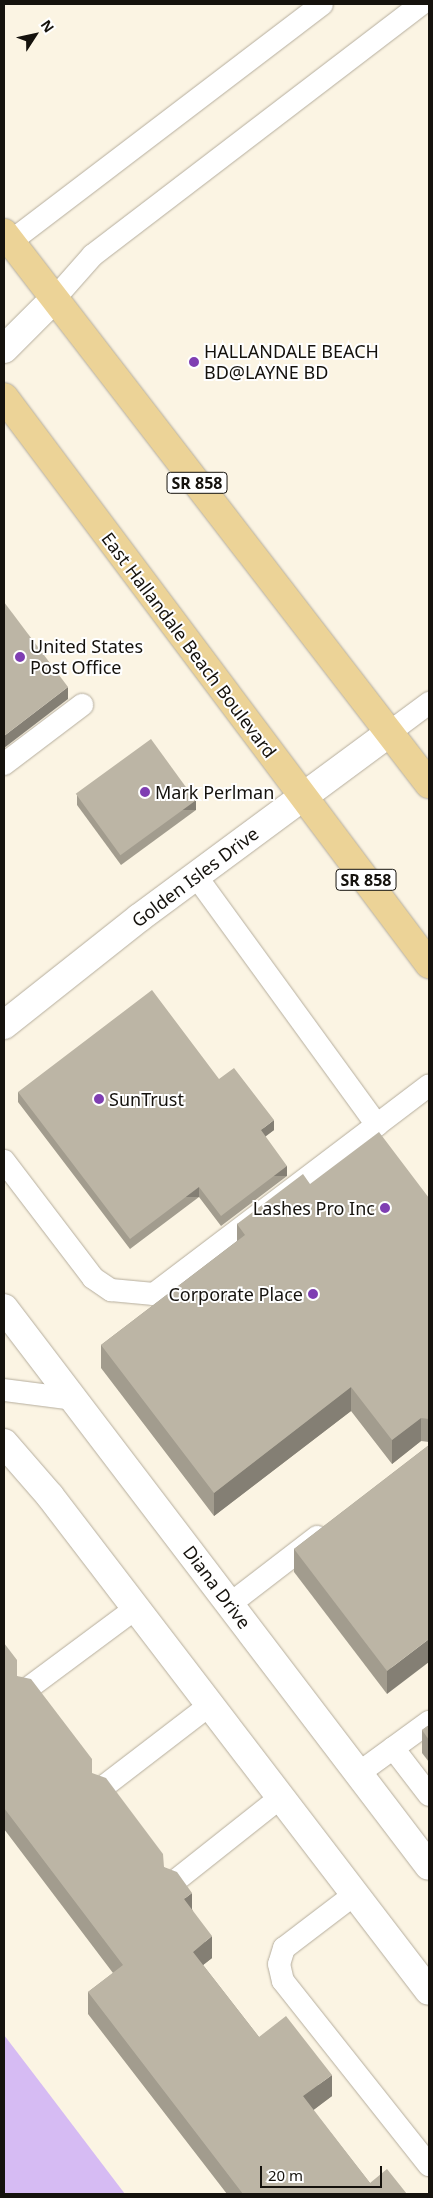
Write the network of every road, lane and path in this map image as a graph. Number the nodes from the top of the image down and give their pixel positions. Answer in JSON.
{"nodes":[{"id":1,"x":322,"y":4,"type":"edge"},
{"id":2,"x":421,"y":4,"type":"edge"},
{"id":3,"x":6,"y":241,"type":"edge"},
{"id":4,"x":55,"y":298,"type":"junction"},
{"id":5,"x":4,"y":349,"type":"edge"},
{"id":6,"x":4,"y":397,"type":"edge"},
{"id":7,"x":429,"y":703,"type":"edge"},
{"id":8,"x":82,"y":704,"type":"dead end"},
{"id":9,"x":390,"y":732,"type":"junction"},
{"id":10,"x":4,"y":764,"type":"edge"},
{"id":11,"x":429,"y":784,"type":"edge"},
{"id":12,"x":302,"y":797,"type":"junction"},
{"id":13,"x":196,"y":876,"type":"junction"},
{"id":14,"x":429,"y":964,"type":"edge"},
{"id":15,"x":4,"y":1025,"type":"edge"},
{"id":16,"x":429,"y":1085,"type":"edge"},
{"id":17,"x":377,"y":1125,"type":"junction"},
{"id":18,"x":4,"y":1161,"type":"edge"},
{"id":19,"x":4,"y":1308,"type":"edge"},
{"id":20,"x":4,"y":1390,"type":"edge"},
{"id":21,"x":73,"y":1399,"type":"junction"},
{"id":22,"x":4,"y":1443,"type":"edge"},
{"id":23,"x":337,"y":1522,"type":"edge"},
{"id":24,"x":230,"y":1604,"type":"junction"},
{"id":25,"x":136,"y":1608,"type":"junction"},
{"id":26,"x":27,"y":1689,"type":"edge"},
{"id":27,"x":210,"y":1705,"type":"junction"},
{"id":28,"x":429,"y":1722,"type":"edge"},
{"id":29,"x":393,"y":1748,"type":"junction"},
{"id":30,"x":359,"y":1773,"type":"junction"},
{"id":31,"x":103,"y":1787,"type":"edge"},
{"id":32,"x":429,"y":1795,"type":"edge"},
{"id":33,"x":281,"y":1797,"type":"junction"},
{"id":34,"x":429,"y":1866,"type":"edge"},
{"id":35,"x":175,"y":1881,"type":"edge"},
{"id":36,"x":355,"y":1894,"type":"junction"},
{"id":37,"x":429,"y":1991,"type":"edge"},
{"id":38,"x":429,"y":2165,"type":"edge"}],
"edges":[{"from":1,"to":3,"type":"lane"},
{"from":2,"to":4,"type":"lane"},
{"from":3,"to":4,"type":"main road","number":"SR 858"},
{"from":4,"to":5,"type":"street"},
{"from":4,"to":9,"type":"main road","number":"SR 858"},
{"from":6,"to":12,"type":"main road","name":"East Hallandale Beach Boulevard","number":"SR 858"},
{"from":7,"to":9,"type":"lane"},
{"from":8,"to":10,"type":"lane"},
{"from":9,"to":11,"type":"main road","number":"SR 858"},
{"from":9,"to":12,"type":"street","name":"Golden Isles Drive"},
{"from":12,"to":13,"type":"street","name":"Golden Isles Drive"},
{"from":12,"to":14,"type":"main road","name":"East Hallandale Beach Boulevard","number":"SR 858"},
{"from":13,"to":15,"type":"street","name":"Golden Isles Drive"},
{"from":13,"to":17,"type":"lane"},
{"from":16,"to":17,"type":"lane"},
{"from":17,"to":18,"type":"lane"},
{"from":19,"to":21,"type":"street","name":"Diana Drive"},
{"from":20,"to":21,"type":"lane"},
{"from":21,"to":24,"type":"street","name":"Diana Drive"},
{"from":22,"to":25,"type":"street"},
{"from":23,"to":24,"type":"lane"},
{"from":24,"to":30,"type":"street","name":"Diana Drive"},
{"from":25,"to":26,"type":"lane"},
{"from":25,"to":27,"type":"street"},
{"from":27,"to":31,"type":"lane"},
{"from":27,"to":33,"type":"street"},
{"from":28,"to":29,"type":"lane"},
{"from":29,"to":30,"type":"lane"},
{"from":29,"to":32,"type":"lane"},
{"from":30,"to":34,"type":"street","name":"Diana Drive"},
{"from":33,"to":35,"type":"lane"},
{"from":33,"to":36,"type":"street"},
{"from":36,"to":37,"type":"street"},
{"from":36,"to":38,"type":"lane"}]}
